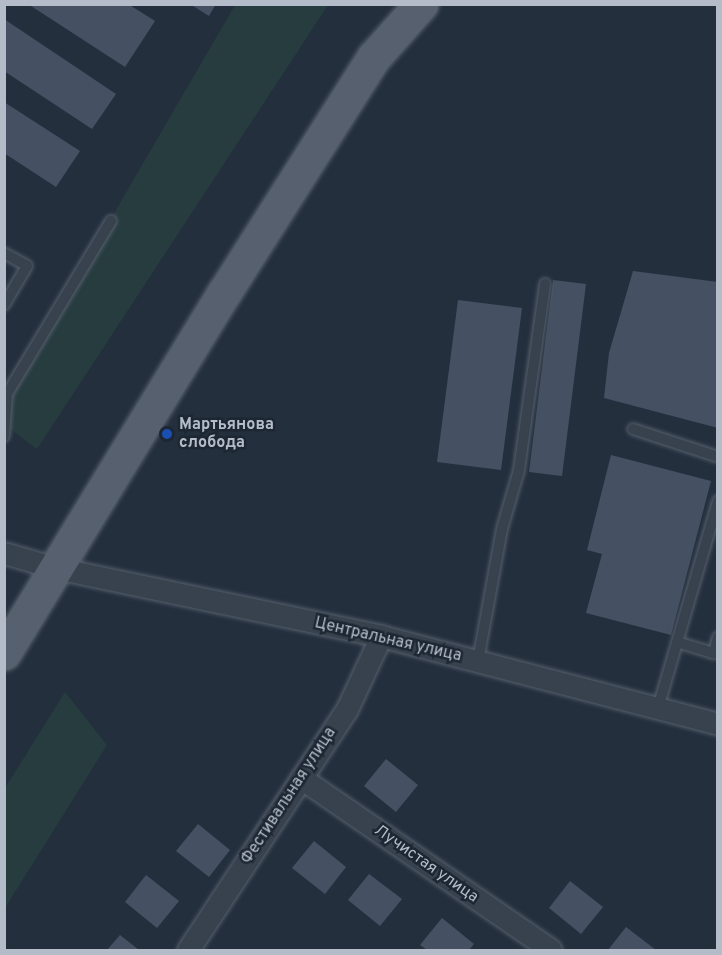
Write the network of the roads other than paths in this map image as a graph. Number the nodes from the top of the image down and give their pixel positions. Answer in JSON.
{"nodes":[{"id":1,"x":421,"y":4,"type":"edge"},
{"id":2,"x":111,"y":221,"type":"dead end"},
{"id":3,"x":4,"y":253,"type":"edge"},
{"id":4,"x":545,"y":284,"type":"dead end"},
{"id":5,"x":4,"y":304,"type":"edge"},
{"id":6,"x":633,"y":429,"type":"dead end"},
{"id":7,"x":4,"y":436,"type":"edge"},
{"id":8,"x":717,"y":457,"type":"edge"},
{"id":9,"x":717,"y":501,"type":"edge"},
{"id":10,"x":4,"y":553,"type":"edge"},
{"id":11,"x":56,"y":568,"type":"junction"},
{"id":12,"x":381,"y":636,"type":"junction"},
{"id":13,"x":717,"y":637,"type":"edge"},
{"id":14,"x":677,"y":642,"type":"junction"},
{"id":15,"x":4,"y":652,"type":"edge"},
{"id":16,"x":478,"y":661,"type":"junction"},
{"id":17,"x":658,"y":708,"type":"junction"},
{"id":18,"x":717,"y":723,"type":"edge"},
{"id":19,"x":301,"y":778,"type":"junction"},
{"id":20,"x":188,"y":951,"type":"edge"},
{"id":21,"x":551,"y":951,"type":"edge"}],
"edges":[{"from":1,"to":11,"type":"main road"},
{"from":2,"to":7,"type":"lane"},
{"from":3,"to":5,"type":"lane"},
{"from":4,"to":16,"type":"lane"},
{"from":6,"to":8,"type":"lane"},
{"from":9,"to":14,"type":"lane"},
{"from":10,"to":11,"type":"street","name":"Центральная улица"},
{"from":11,"to":12,"type":"street","name":"Центральная улица"},
{"from":11,"to":15,"type":"main road"},
{"from":12,"to":16,"type":"street","name":"Центральная улица"},
{"from":12,"to":19,"type":"street","name":"Фестивальная улица"},
{"from":13,"to":14,"type":"lane"},
{"from":14,"to":17,"type":"lane"},
{"from":16,"to":17,"type":"street","name":"Центральная улица"},
{"from":17,"to":18,"type":"street","name":"Центральная улица"},
{"from":19,"to":20,"type":"street","name":"Фестивальная улица"},
{"from":19,"to":21,"type":"street","name":"Лучистая улица"}]}
